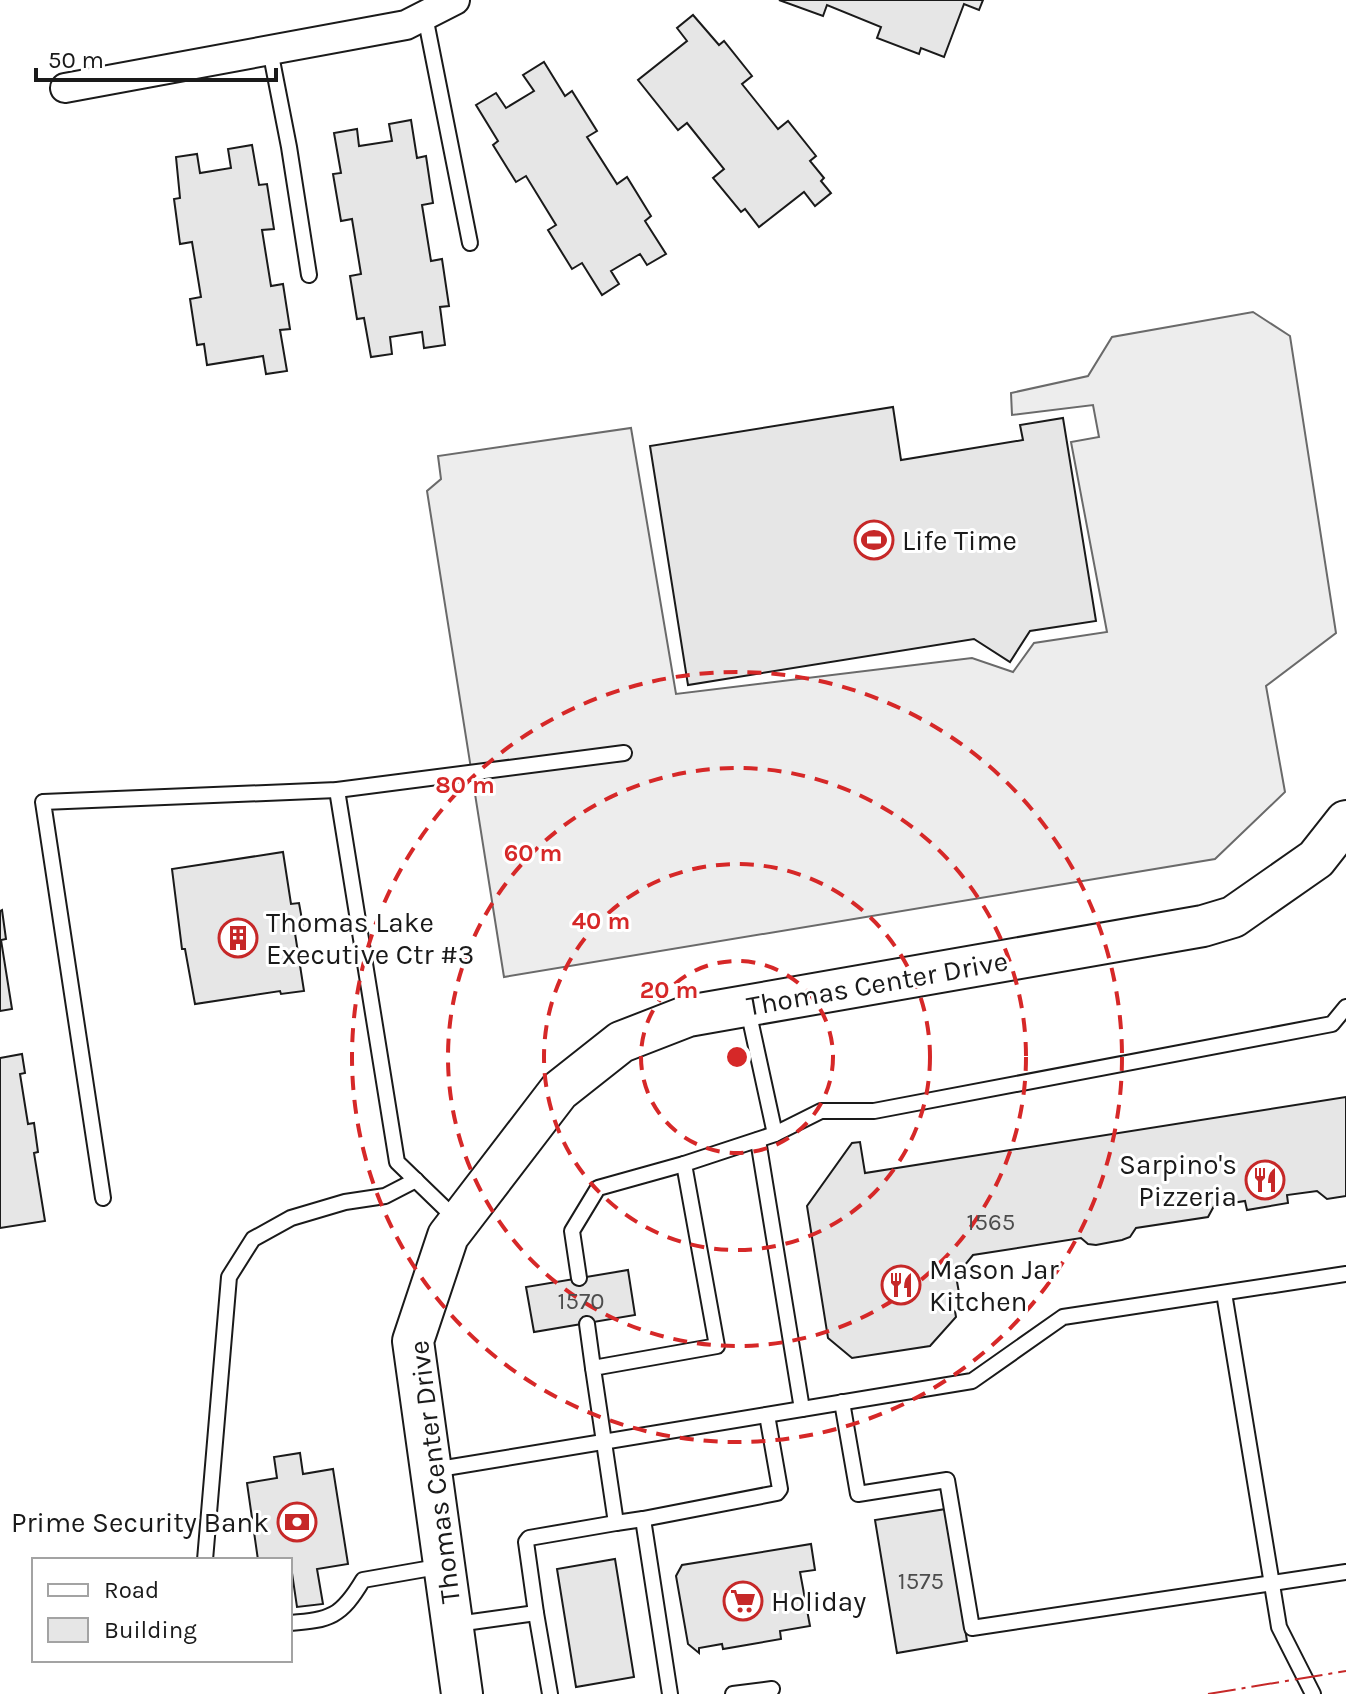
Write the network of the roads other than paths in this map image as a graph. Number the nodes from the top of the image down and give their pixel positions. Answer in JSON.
{"nodes":[{"id":1,"x":455,"y":0,"type":"edge"},
{"id":2,"x":425,"y":16,"type":"junction"},
{"id":3,"x":270,"y":50,"type":"junction"},
{"id":4,"x":65,"y":88,"type":"dead end"},
{"id":5,"x":470,"y":243,"type":"dead end"},
{"id":6,"x":309,"y":275,"type":"dead end"},
{"id":7,"x":624,"y":753,"type":"dead end"},
{"id":8,"x":337,"y":790,"type":"junction"},
{"id":9,"x":1346,"y":821,"type":"edge"},
{"id":10,"x":747,"y":1006,"type":"junction"},
{"id":11,"x":1346,"y":1007,"type":"edge"},
{"id":12,"x":775,"y":1134,"type":"junction"},
{"id":13,"x":758,"y":1140,"type":"junction"},
{"id":14,"x":684,"y":1164,"type":"junction"},
{"id":15,"x":416,"y":1180,"type":"junction"},
{"id":16,"x":103,"y":1198,"type":"dead end"},
{"id":17,"x":459,"y":1221,"type":"junction"},
{"id":18,"x":1346,"y":1274,"type":"edge"},
{"id":19,"x":579,"y":1278,"type":"dead end"},
{"id":20,"x":1224,"y":1293,"type":"junction"},
{"id":21,"x":587,"y":1324,"type":"dead end"},
{"id":22,"x":593,"y":1368,"type":"junction"},
{"id":23,"x":842,"y":1402,"type":"junction"},
{"id":24,"x":802,"y":1409,"type":"junction"},
{"id":25,"x":767,"y":1415,"type":"junction"},
{"id":26,"x":605,"y":1441,"type":"junction"},
{"id":27,"x":432,"y":1470,"type":"junction"},
{"id":28,"x":643,"y":1519,"type":"junction"},
{"id":29,"x":616,"y":1523,"type":"junction"},
{"id":30,"x":205,"y":1558,"type":"edge"},
{"id":31,"x":444,"y":1566,"type":"junction"},
{"id":32,"x":1346,"y":1572,"type":"edge"},
{"id":33,"x":1272,"y":1584,"type":"junction"},
{"id":34,"x":536,"y":1613,"type":"junction"},
{"id":35,"x":292,"y":1623,"type":"edge"},
{"id":36,"x":452,"y":1624,"type":"junction"},
{"id":37,"x":772,"y":1689,"type":"dead end"},
{"id":38,"x":462,"y":1694,"type":"edge"},
{"id":39,"x":550,"y":1694,"type":"edge"},
{"id":40,"x":670,"y":1694,"type":"edge"},
{"id":41,"x":733,"y":1694,"type":"edge"},
{"id":42,"x":1313,"y":1694,"type":"edge"}],
"edges":[{"from":1,"to":2,"type":"street"},
{"from":2,"to":3,"type":"street"},
{"from":2,"to":5,"type":"lane"},
{"from":3,"to":4,"type":"street"},
{"from":3,"to":6,"type":"lane"},
{"from":7,"to":8,"type":"lane"},
{"from":8,"to":15,"type":"lane"},
{"from":8,"to":16,"type":"lane"},
{"from":9,"to":10,"type":"street","name":"Thomas Center Drive"},
{"from":10,"to":12,"type":"lane"},
{"from":10,"to":17,"type":"street","name":"Thomas Center Drive"},
{"from":11,"to":12,"type":"lane"},
{"from":12,"to":13,"type":"lane"},
{"from":13,"to":14,"type":"lane"},
{"from":13,"to":24,"type":"lane"},
{"from":14,"to":19,"type":"lane"},
{"from":14,"to":22,"type":"lane"},
{"from":15,"to":17,"type":"lane"},
{"from":15,"to":30,"type":"lane"},
{"from":17,"to":27,"type":"street","name":"Thomas Center Drive"},
{"from":18,"to":20,"type":"lane"},
{"from":20,"to":23,"type":"lane"},
{"from":20,"to":33,"type":"lane"},
{"from":21,"to":22,"type":"lane"},
{"from":22,"to":26,"type":"lane"},
{"from":23,"to":24,"type":"lane"},
{"from":23,"to":33,"type":"lane"},
{"from":24,"to":25,"type":"lane"},
{"from":25,"to":26,"type":"lane"},
{"from":25,"to":28,"type":"lane"},
{"from":26,"to":27,"type":"lane"},
{"from":26,"to":29,"type":"lane"},
{"from":27,"to":31,"type":"street","name":"Thomas Center Drive"},
{"from":28,"to":29,"type":"lane"},
{"from":28,"to":40,"type":"lane"},
{"from":29,"to":34,"type":"lane"},
{"from":31,"to":35,"type":"lane"},
{"from":31,"to":36,"type":"street","name":"Thomas Center Drive"},
{"from":32,"to":33,"type":"lane"},
{"from":33,"to":42,"type":"lane"},
{"from":34,"to":36,"type":"lane"},
{"from":34,"to":39,"type":"lane"},
{"from":36,"to":38,"type":"street","name":"Thomas Center Drive"},
{"from":37,"to":41,"type":"lane"}]}
